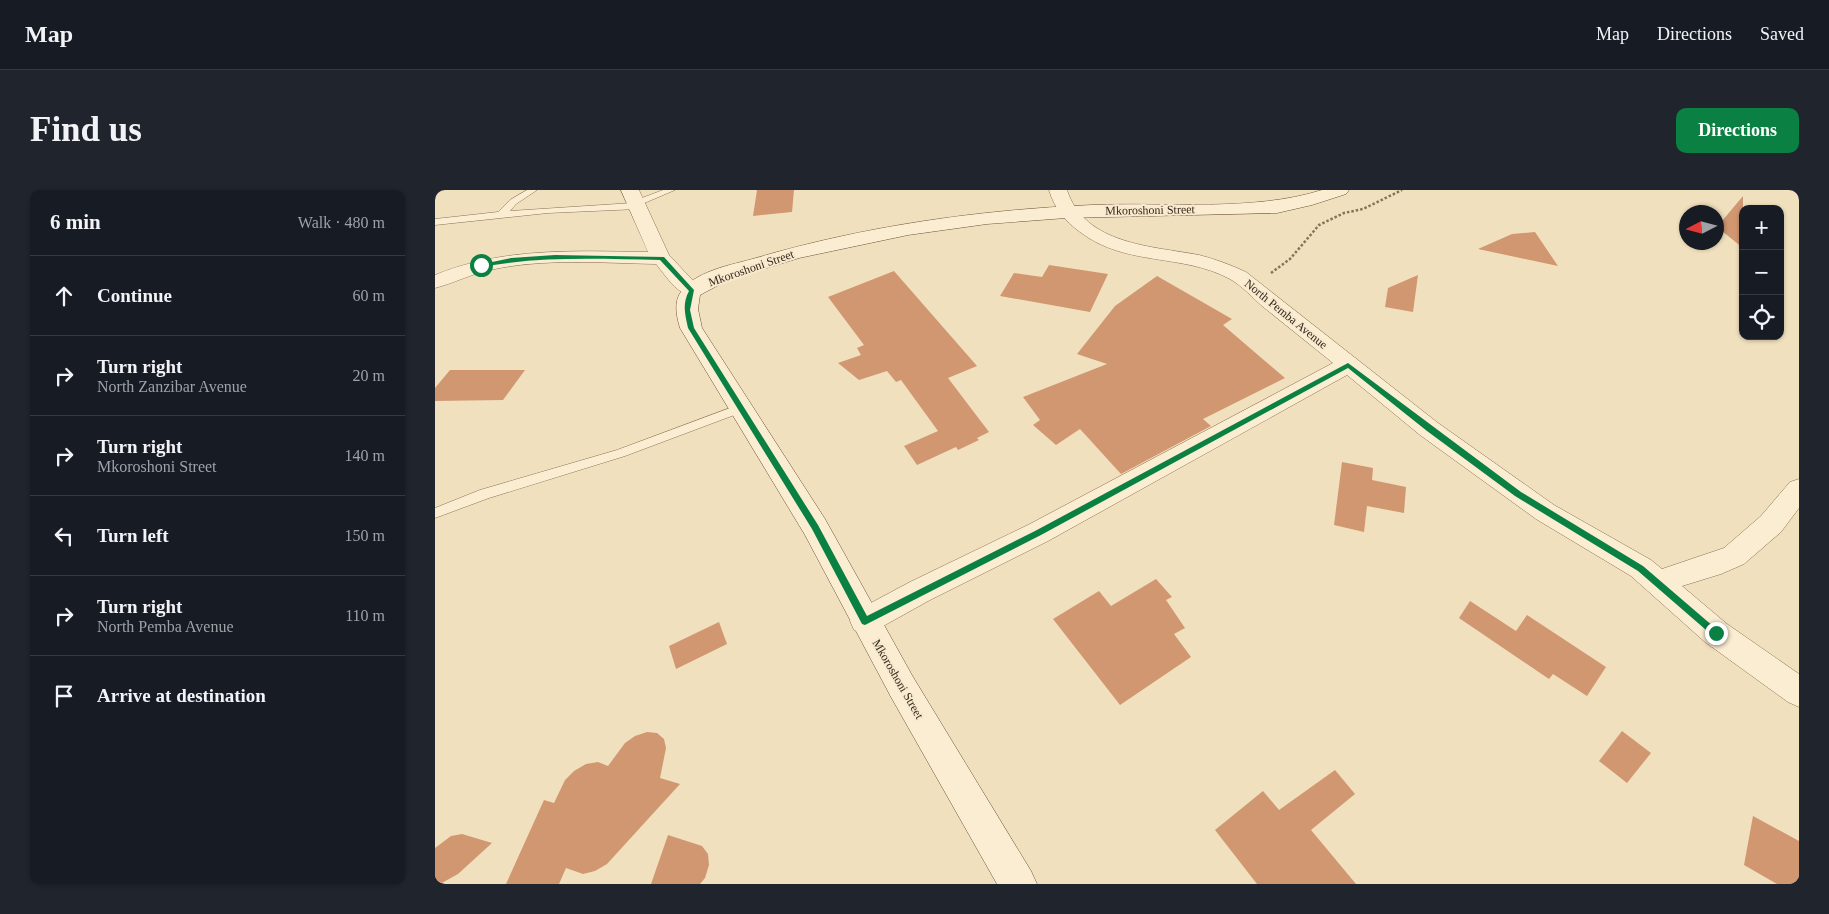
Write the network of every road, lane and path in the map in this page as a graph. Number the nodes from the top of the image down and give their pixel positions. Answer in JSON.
{"nodes":[{"id":1,"x":533,"y":190,"type":"edge"},
{"id":2,"x":671,"y":190,"type":"edge"},
{"id":3,"x":1340,"y":190,"type":"edge"},
{"id":4,"x":1402,"y":190,"type":"edge"},
{"id":5,"x":635,"y":200,"type":"edge"},
{"id":6,"x":1062,"y":201,"type":"edge"},
{"id":7,"x":502,"y":214,"type":"junction"},
{"id":8,"x":435,"y":222,"type":"edge"},
{"id":9,"x":661,"y":258,"type":"junction"},
{"id":10,"x":435,"y":282,"type":"edge"},
{"id":11,"x":1252,"y":286,"type":"junction"},
{"id":12,"x":692,"y":291,"type":"junction"},
{"id":13,"x":1348,"y":365,"type":"junction"},
{"id":14,"x":741,"y":408,"type":"junction"},
{"id":15,"x":1799,"y":489,"type":"edge"},
{"id":16,"x":435,"y":513,"type":"edge"},
{"id":17,"x":1660,"y":584,"type":"junction"},
{"id":18,"x":865,"y":622,"type":"junction"},
{"id":19,"x":1799,"y":692,"type":"edge"},
{"id":20,"x":1018,"y":884,"type":"edge"}],
"edges":[{"from":1,"to":7,"type":"lane"},
{"from":2,"to":5,"type":"lane"},
{"from":3,"to":6,"type":"street","name":"Mkoroshoni Street"},
{"from":4,"to":11,"type":"path"},
{"from":5,"to":7,"type":"lane"},
{"from":5,"to":9,"type":"street"},
{"from":6,"to":11,"type":"street","name":"North Pemba Avenue"},
{"from":6,"to":12,"type":"street","name":"Mkoroshoni Street"},
{"from":7,"to":8,"type":"lane"},
{"from":9,"to":10,"type":"street"},
{"from":9,"to":12,"type":"street"},
{"from":11,"to":13,"type":"street","name":"North Pemba Avenue"},
{"from":12,"to":14,"type":"street","name":"Mkoroshoni Street"},
{"from":13,"to":17,"type":"street","name":"North Pemba Avenue"},
{"from":13,"to":18,"type":"street"},
{"from":14,"to":16,"type":"lane"},
{"from":14,"to":18,"type":"street","name":"Mkoroshoni Street"},
{"from":15,"to":17,"type":"street"},
{"from":17,"to":19,"type":"street","name":"North Pemba Avenue"},
{"from":18,"to":20,"type":"street","name":"Mkoroshoni Street"}]}
